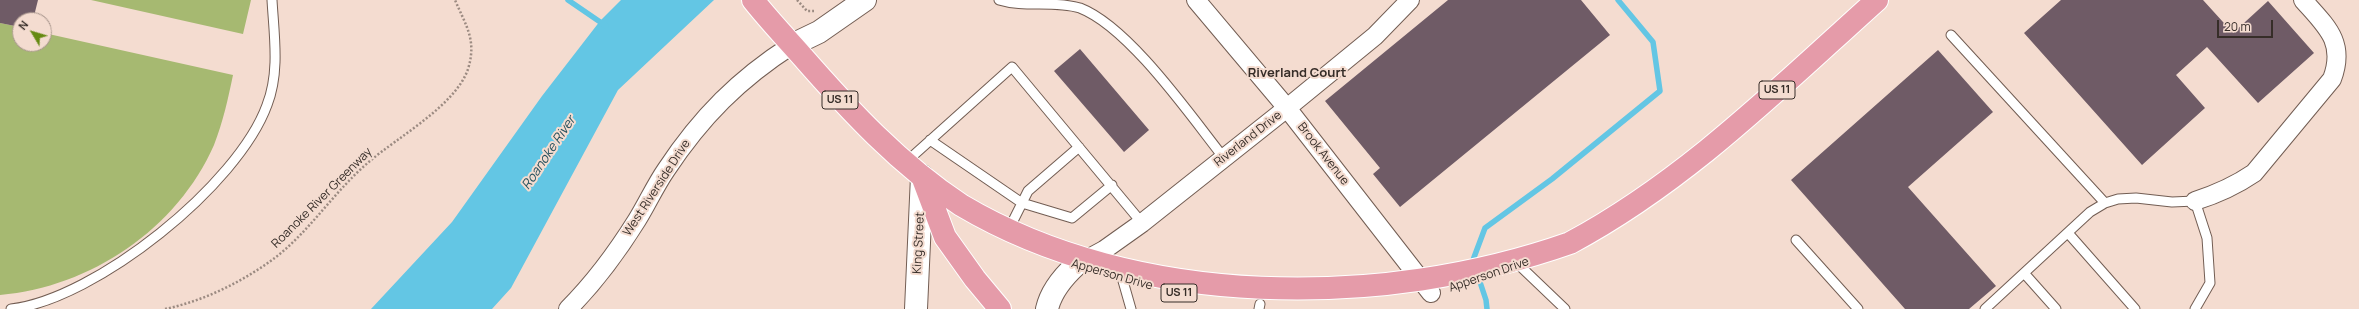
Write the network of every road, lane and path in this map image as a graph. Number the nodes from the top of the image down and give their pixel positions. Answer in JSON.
{"nodes":[{"id":1,"x":272,"y":0,"type":"edge"},
{"id":2,"x":455,"y":0,"type":"edge"},
{"id":3,"x":797,"y":0,"type":"edge"},
{"id":4,"x":865,"y":0,"type":"edge"},
{"id":5,"x":999,"y":0,"type":"edge"},
{"id":6,"x":1196,"y":0,"type":"edge"},
{"id":7,"x":1410,"y":0,"type":"edge"},
{"id":8,"x":1877,"y":0,"type":"edge"},
{"id":9,"x":2303,"y":0,"type":"edge"},
{"id":10,"x":760,"y":8,"type":"edge"},
{"id":11,"x":822,"y":12,"type":"dead end"},
{"id":12,"x":1951,"y":35,"type":"dead end"},
{"id":13,"x":792,"y":45,"type":"junction"},
{"id":14,"x":1287,"y":108,"type":"junction"},
{"id":15,"x":930,"y":140,"type":"junction"},
{"id":16,"x":1079,"y":147,"type":"junction"},
{"id":17,"x":1224,"y":158,"type":"junction"},
{"id":18,"x":905,"y":162,"type":"junction"},
{"id":19,"x":922,"y":176,"type":"junction"},
{"id":20,"x":1112,"y":186,"type":"junction"},
{"id":21,"x":2195,"y":201,"type":"junction"},
{"id":22,"x":1022,"y":203,"type":"junction"},
{"id":23,"x":2105,"y":203,"type":"junction"},
{"id":24,"x":1142,"y":223,"type":"junction"},
{"id":25,"x":1007,"y":233,"type":"junction"},
{"id":26,"x":2068,"y":233,"type":"junction"},
{"id":27,"x":1796,"y":240,"type":"dead end"},
{"id":28,"x":1076,"y":266,"type":"junction"},
{"id":29,"x":1520,"y":266,"type":"junction"},
{"id":30,"x":2024,"y":273,"type":"junction"},
{"id":31,"x":1123,"y":281,"type":"junction"},
{"id":32,"x":1431,"y":293,"type":"junction"},
{"id":33,"x":1259,"y":306,"type":"edge"},
{"id":34,"x":11,"y":309,"type":"edge"},
{"id":35,"x":165,"y":309,"type":"edge"},
{"id":36,"x":568,"y":309,"type":"edge"},
{"id":37,"x":916,"y":309,"type":"edge"},
{"id":38,"x":1000,"y":309,"type":"edge"},
{"id":39,"x":1047,"y":309,"type":"edge"},
{"id":40,"x":1131,"y":309,"type":"edge"},
{"id":41,"x":1565,"y":309,"type":"edge"},
{"id":42,"x":1858,"y":309,"type":"edge"},
{"id":43,"x":1985,"y":309,"type":"edge"},
{"id":44,"x":2056,"y":309,"type":"edge"},
{"id":45,"x":2135,"y":309,"type":"edge"},
{"id":46,"x":2195,"y":309,"type":"edge"}],
"edges":[{"from":1,"to":34,"type":"lane"},
{"from":2,"to":35,"type":"path","name":"Roanoke River Greenway"},
{"from":3,"to":11,"type":"path"},
{"from":4,"to":13,"type":"street"},
{"from":5,"to":17,"type":"lane"},
{"from":6,"to":14,"type":"street","name":"Brook Avenue"},
{"from":7,"to":14,"type":"street","name":"Riverland Drive"},
{"from":8,"to":29,"type":"main road","name":"Apperson Drive","number":"US 11"},
{"from":9,"to":21,"type":"street"},
{"from":10,"to":13,"type":"main road","number":"US 11"},
{"from":12,"to":23,"type":"lane"},
{"from":13,"to":18,"type":"main road","number":"US 11"},
{"from":13,"to":36,"type":"street","name":"West Riverside Drive"},
{"from":14,"to":17,"type":"street","name":"Riverland Drive"},
{"from":14,"to":32,"type":"street","name":"Brook Avenue"},
{"from":15,"to":16,"type":"lane"},
{"from":15,"to":18,"type":"lane"},
{"from":15,"to":22,"type":"lane"},
{"from":16,"to":20,"type":"lane"},
{"from":16,"to":22,"type":"lane"},
{"from":17,"to":24,"type":"street","name":"Riverland Drive"},
{"from":18,"to":19,"type":"main road","number":"US 11"},
{"from":19,"to":25,"type":"main road","name":"Apperson Drive","number":"US 11"},
{"from":19,"to":37,"type":"street","name":"King Street"},
{"from":19,"to":38,"type":"main road"},
{"from":20,"to":22,"type":"lane"},
{"from":20,"to":24,"type":"lane"},
{"from":21,"to":23,"type":"lane"},
{"from":21,"to":46,"type":"lane"},
{"from":22,"to":25,"type":"lane"},
{"from":23,"to":26,"type":"lane"},
{"from":24,"to":28,"type":"street","name":"Riverland Drive"},
{"from":25,"to":28,"type":"main road","name":"Apperson Drive","number":"US 11"},
{"from":26,"to":30,"type":"lane"},
{"from":26,"to":45,"type":"lane"},
{"from":27,"to":42,"type":"lane"},
{"from":28,"to":31,"type":"main road","name":"Apperson Drive","number":"US 11"},
{"from":28,"to":39,"type":"street"},
{"from":29,"to":32,"type":"main road","name":"Apperson Drive","number":"US 11"},
{"from":29,"to":41,"type":"lane"},
{"from":30,"to":43,"type":"lane"},
{"from":30,"to":44,"type":"lane"},
{"from":31,"to":33,"type":"main road","name":"Apperson Drive","number":"US 11"},
{"from":31,"to":40,"type":"lane"},
{"from":32,"to":33,"type":"main road","name":"Apperson Drive","number":"US 11"}]}
